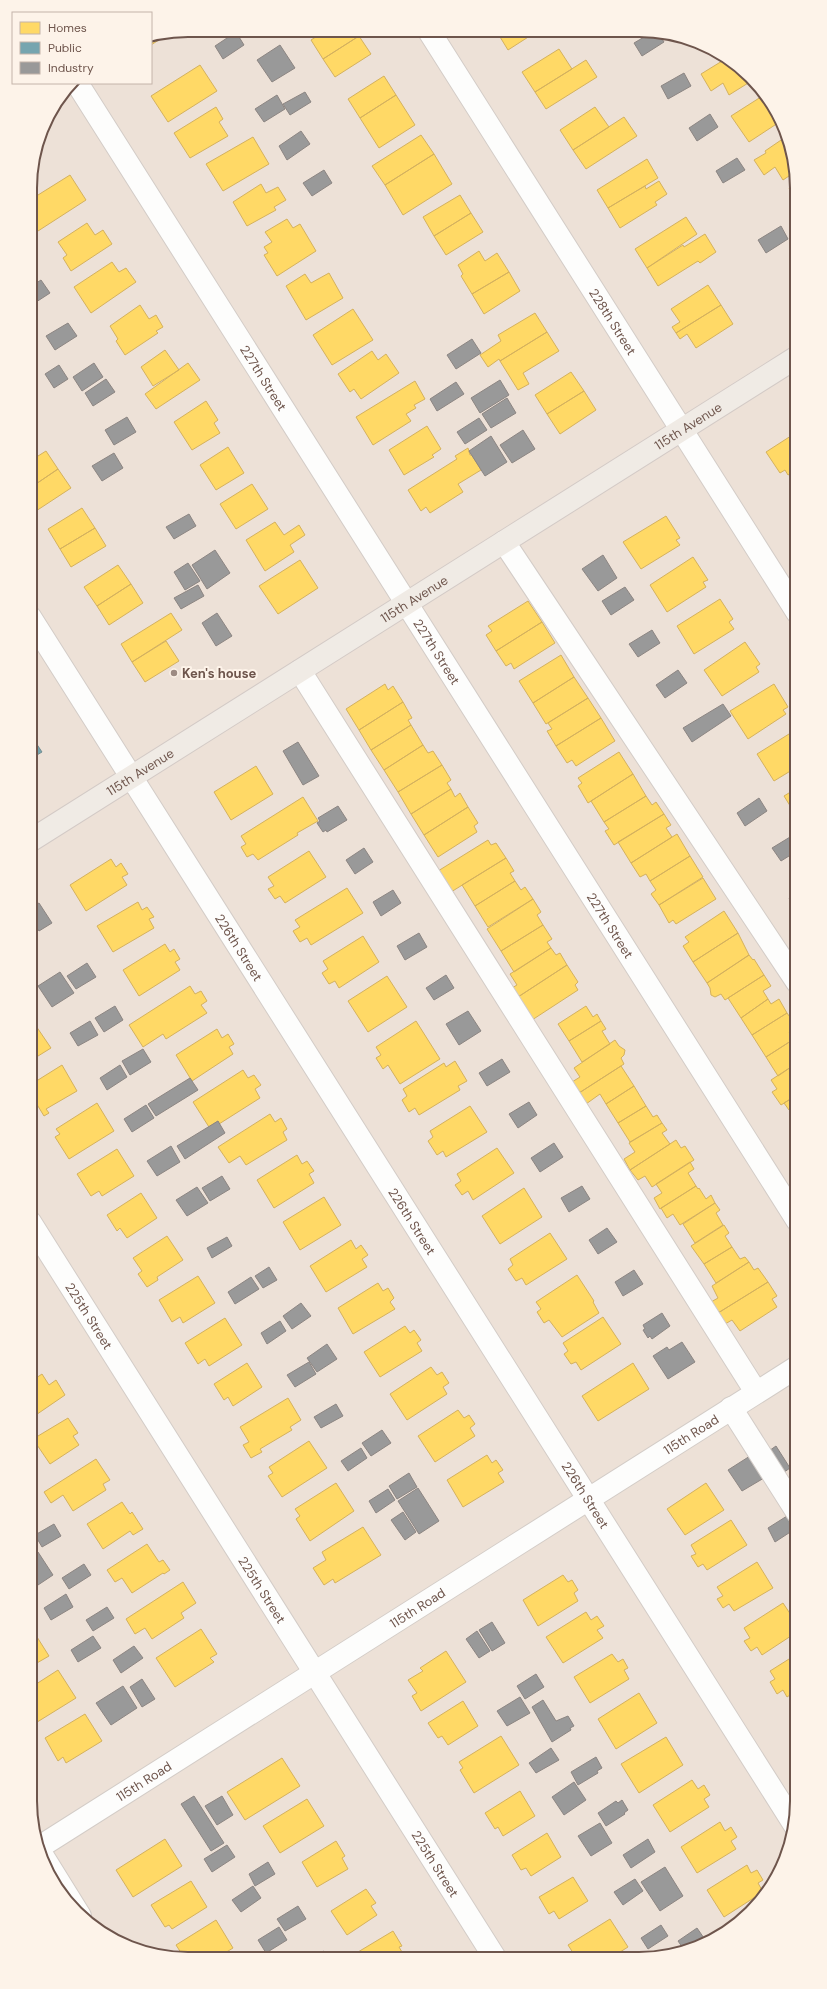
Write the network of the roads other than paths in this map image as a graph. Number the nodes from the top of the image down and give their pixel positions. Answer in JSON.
{"nodes":[{"id":1,"x":432,"y":37,"type":"edge"},
{"id":2,"x":78,"y":84,"type":"edge"},
{"id":3,"x":790,"y":361,"type":"edge"},
{"id":4,"x":682,"y":430,"type":"junction"},
{"id":5,"x":504,"y":542,"type":"junction"},
{"id":6,"x":790,"y":601,"type":"edge"},
{"id":7,"x":407,"y":604,"type":"junction"},
{"id":8,"x":37,"y":629,"type":"edge"},
{"id":9,"x":300,"y":671,"type":"junction"},
{"id":10,"x":131,"y":777,"type":"junction"},
{"id":11,"x":37,"y":836,"type":"edge"},
{"id":12,"x":790,"y":971,"type":"edge"},
{"id":13,"x":790,"y":1209,"type":"edge"},
{"id":14,"x":37,"y":1233,"type":"edge"},
{"id":15,"x":790,"y":1371,"type":"edge"},
{"id":16,"x":756,"y":1392,"type":"junction"},
{"id":17,"x":731,"y":1408,"type":"junction"},
{"id":18,"x":587,"y":1498,"type":"junction"},
{"id":19,"x":790,"y":1501,"type":"edge"},
{"id":20,"x":314,"y":1671,"type":"junction"},
{"id":21,"x":789,"y":1817,"type":"edge"},
{"id":22,"x":44,"y":1845,"type":"edge"},
{"id":23,"x":491,"y":1952,"type":"edge"}],
"edges":[{"from":1,"to":4,"type":"street","name":"228th Street"},
{"from":2,"to":7,"type":"street","name":"227th Street"},
{"from":3,"to":4,"type":"main road","name":"115th Avenue"},
{"from":4,"to":5,"type":"main road","name":"115th Avenue"},
{"from":4,"to":6,"type":"street","name":"228th Street"},
{"from":5,"to":7,"type":"main road","name":"115th Avenue"},
{"from":5,"to":12,"type":"street"},
{"from":7,"to":9,"type":"main road","name":"115th Avenue"},
{"from":7,"to":13,"type":"street","name":"227th Street"},
{"from":8,"to":10,"type":"street","name":"226th Street"},
{"from":9,"to":10,"type":"main road","name":"115th Avenue"},
{"from":9,"to":16,"type":"street"},
{"from":10,"to":11,"type":"main road","name":"115th Avenue"},
{"from":10,"to":18,"type":"street","name":"226th Street"},
{"from":14,"to":20,"type":"street","name":"225th Street"},
{"from":15,"to":16,"type":"street","name":"115th Road"},
{"from":16,"to":17,"type":"street","name":"115th Road"},
{"from":17,"to":18,"type":"street","name":"115th Road"},
{"from":17,"to":19,"type":"street"},
{"from":18,"to":20,"type":"street","name":"115th Road"},
{"from":18,"to":21,"type":"street","name":"226th Street"},
{"from":20,"to":22,"type":"street","name":"115th Road"},
{"from":20,"to":23,"type":"street","name":"225th Street"}]}
